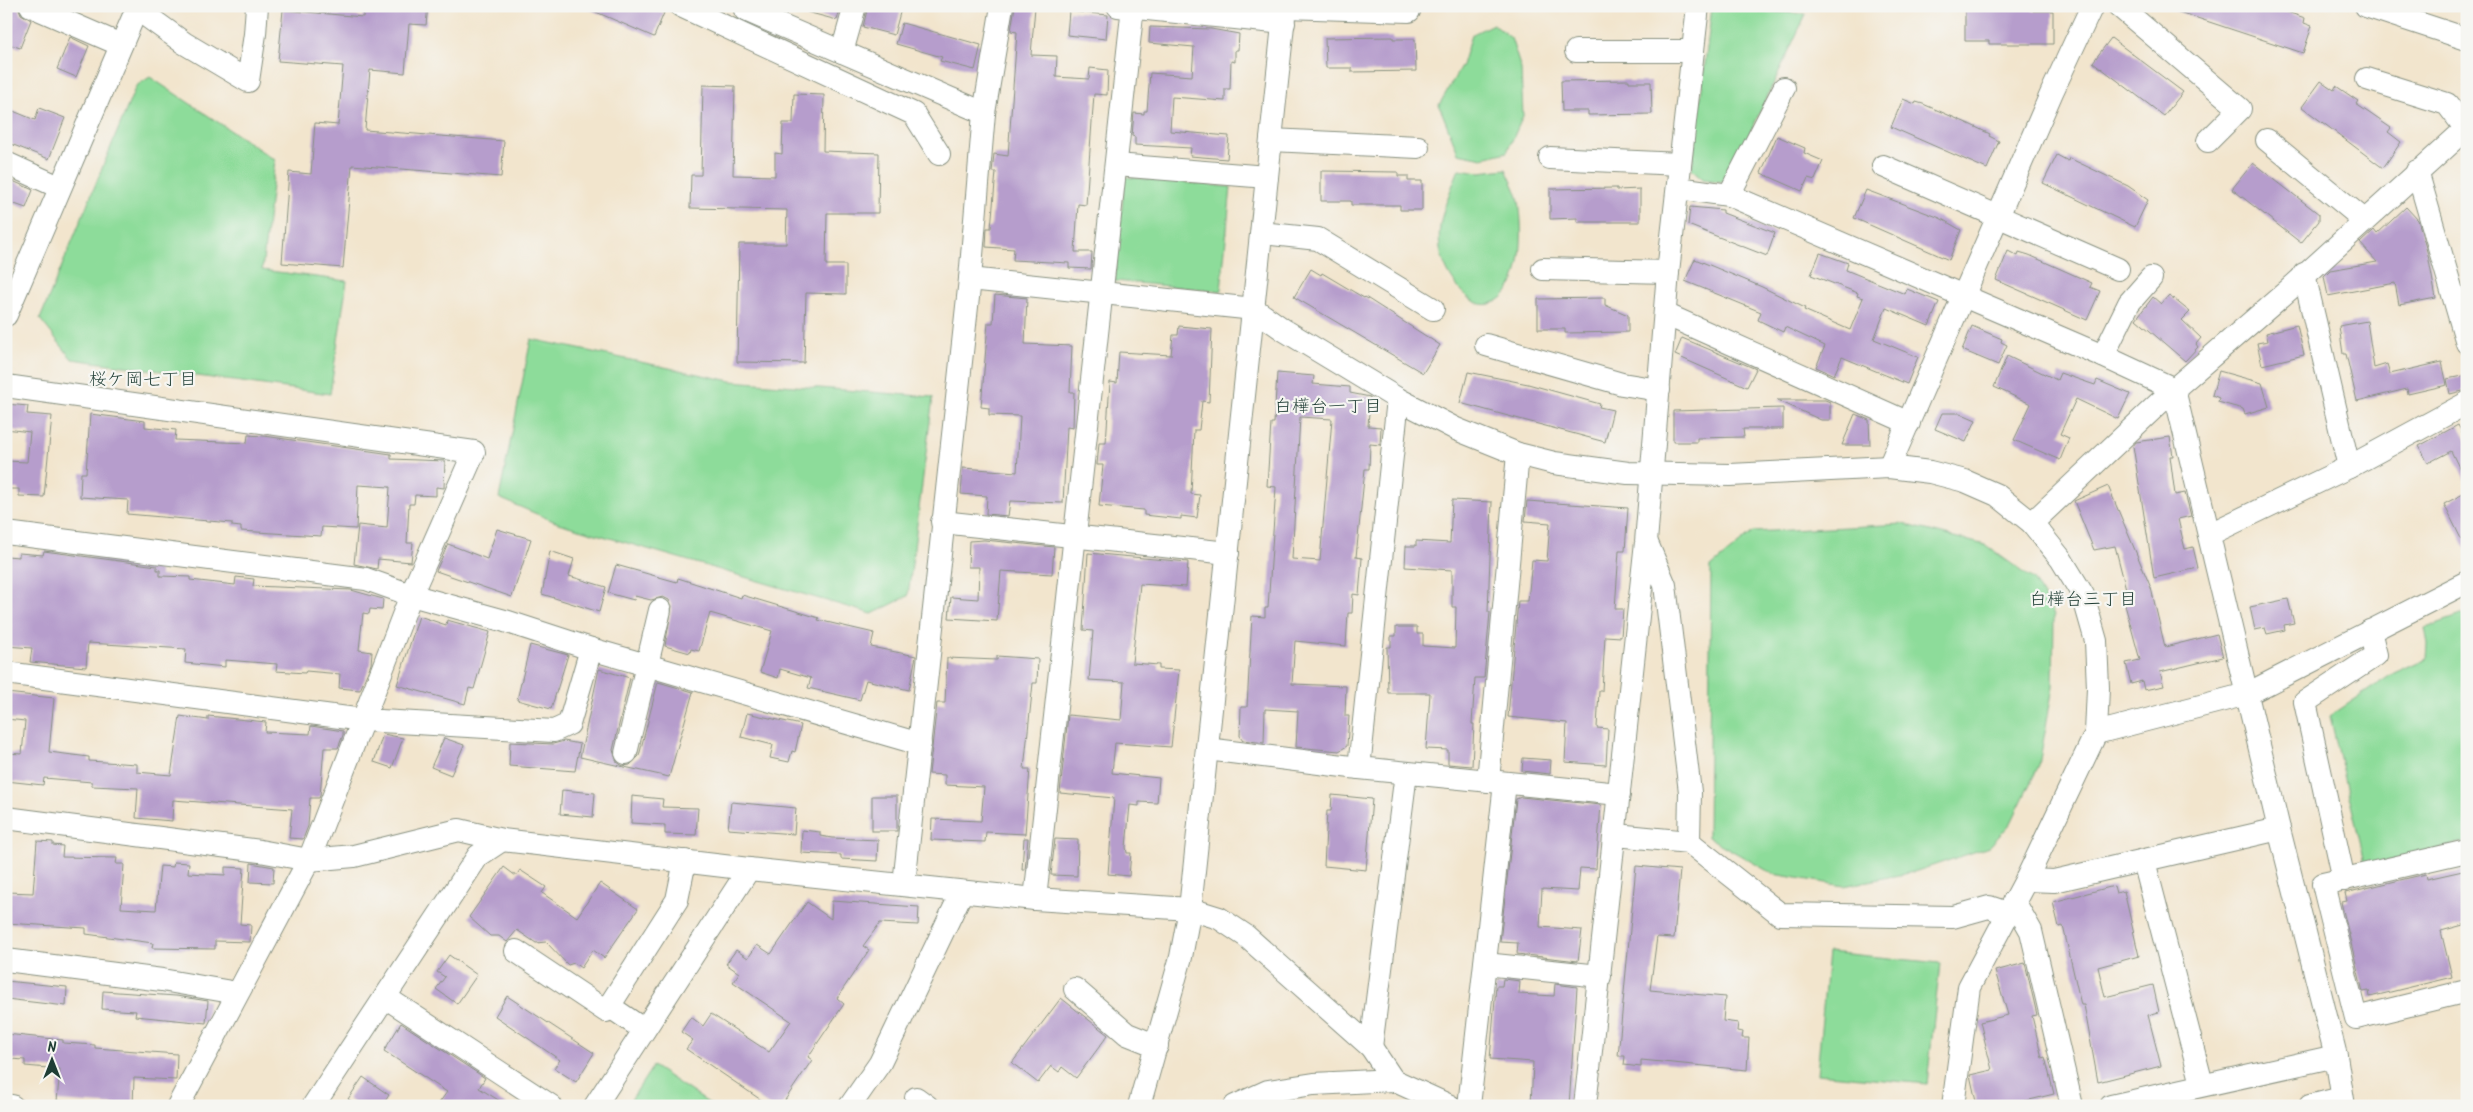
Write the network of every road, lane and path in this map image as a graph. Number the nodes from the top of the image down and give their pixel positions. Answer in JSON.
{"nodes":[{"id":1,"x":31,"y":6,"type":"edge"},
{"id":2,"x":257,"y":6,"type":"edge"},
{"id":3,"x":682,"y":6,"type":"edge"},
{"id":4,"x":746,"y":6,"type":"edge"},
{"id":5,"x":855,"y":6,"type":"edge"},
{"id":6,"x":1002,"y":6,"type":"edge"},
{"id":7,"x":1698,"y":6,"type":"edge"},
{"id":8,"x":2092,"y":6,"type":"edge"},
{"id":9,"x":2119,"y":6,"type":"edge"},
{"id":10,"x":2366,"y":6,"type":"edge"},
{"id":11,"x":1128,"y":7,"type":"edge"},
{"id":12,"x":138,"y":8,"type":"edge"},
{"id":13,"x":1409,"y":11,"type":"dead end"},
{"id":14,"x":1285,"y":12,"type":"edge"},
{"id":15,"x":2467,"y":39,"type":"edge"},
{"id":16,"x":121,"y":45,"type":"junction"},
{"id":17,"x":1576,"y":50,"type":"dead end"},
{"id":18,"x":1693,"y":51,"type":"junction"},
{"id":19,"x":842,"y":52,"type":"junction"},
{"id":20,"x":2367,"y":79,"type":"dead end"},
{"id":21,"x":1784,"y":88,"type":"dead end"},
{"id":22,"x":984,"y":113,"type":"junction"},
{"id":23,"x":2466,"y":129,"type":"edge"},
{"id":24,"x":1271,"y":140,"type":"junction"},
{"id":25,"x":2267,"y":140,"type":"dead end"},
{"id":26,"x":2208,"y":141,"type":"dead end"},
{"id":27,"x":1418,"y":147,"type":"dead end"},
{"id":28,"x":939,"y":154,"type":"dead end"},
{"id":29,"x":1550,"y":158,"type":"dead end"},
{"id":30,"x":6,"y":163,"type":"edge"},
{"id":31,"x":1680,"y":164,"type":"junction"},
{"id":32,"x":1116,"y":165,"type":"junction"},
{"id":33,"x":1883,"y":166,"type":"dead end"},
{"id":34,"x":2417,"y":171,"type":"junction"},
{"id":35,"x":1267,"y":177,"type":"junction"},
{"id":36,"x":59,"y":187,"type":"junction"},
{"id":37,"x":1678,"y":188,"type":"junction"},
{"id":38,"x":1729,"y":196,"type":"junction"},
{"id":39,"x":1999,"y":217,"type":"junction"},
{"id":40,"x":2364,"y":220,"type":"junction"},
{"id":41,"x":1262,"y":232,"type":"junction"},
{"id":42,"x":1543,"y":269,"type":"dead end"},
{"id":43,"x":2118,"y":269,"type":"dead end"},
{"id":44,"x":1668,"y":272,"type":"junction"},
{"id":45,"x":2304,"y":274,"type":"junction"},
{"id":46,"x":2150,"y":278,"type":"dead end"},
{"id":47,"x":970,"y":279,"type":"junction"},
{"id":48,"x":1103,"y":292,"type":"junction"},
{"id":49,"x":1963,"y":296,"type":"junction"},
{"id":50,"x":1254,"y":309,"type":"junction"},
{"id":51,"x":1433,"y":309,"type":"dead end"},
{"id":52,"x":1665,"y":314,"type":"junction"},
{"id":53,"x":6,"y":315,"type":"edge"},
{"id":54,"x":2467,"y":343,"type":"edge"},
{"id":55,"x":1486,"y":345,"type":"dead end"},
{"id":56,"x":2103,"y":356,"type":"junction"},
{"id":57,"x":6,"y":386,"type":"edge"},
{"id":58,"x":1659,"y":390,"type":"junction"},
{"id":59,"x":2174,"y":390,"type":"junction"},
{"id":60,"x":1398,"y":399,"type":"junction"},
{"id":61,"x":2467,"y":403,"type":"edge"},
{"id":62,"x":1909,"y":423,"type":"junction"},
{"id":63,"x":1518,"y":454,"type":"junction"},
{"id":64,"x":2349,"y":467,"type":"junction"},
{"id":65,"x":1889,"y":468,"type":"junction"},
{"id":66,"x":1653,"y":473,"type":"junction"},
{"id":67,"x":942,"y":522,"type":"junction"},
{"id":68,"x":2032,"y":523,"type":"junction"},
{"id":69,"x":6,"y":533,"type":"edge"},
{"id":70,"x":2210,"y":534,"type":"junction"},
{"id":71,"x":1075,"y":538,"type":"junction"},
{"id":72,"x":1646,"y":542,"type":"junction"},
{"id":73,"x":1228,"y":553,"type":"junction"},
{"id":74,"x":2467,"y":582,"type":"edge"},
{"id":75,"x":411,"y":595,"type":"junction"},
{"id":76,"x":660,"y":610,"type":"dead end"},
{"id":77,"x":2370,"y":631,"type":"junction"},
{"id":78,"x":591,"y":650,"type":"junction"},
{"id":79,"x":648,"y":666,"type":"junction"},
{"id":80,"x":6,"y":674,"type":"edge"},
{"id":81,"x":2247,"y":694,"type":"junction"},
{"id":82,"x":363,"y":720,"type":"junction"},
{"id":83,"x":2096,"y":733,"type":"junction"},
{"id":84,"x":920,"y":744,"type":"junction"},
{"id":85,"x":1207,"y":749,"type":"junction"},
{"id":86,"x":626,"y":753,"type":"dead end"},
{"id":87,"x":1359,"y":768,"type":"junction"},
{"id":88,"x":1406,"y":774,"type":"junction"},
{"id":89,"x":1496,"y":782,"type":"junction"},
{"id":90,"x":1619,"y":794,"type":"junction"},
{"id":91,"x":6,"y":818,"type":"edge"},
{"id":92,"x":2279,"y":829,"type":"junction"},
{"id":93,"x":1616,"y":835,"type":"junction"},
{"id":94,"x":502,"y":840,"type":"junction"},
{"id":95,"x":1689,"y":842,"type":"junction"},
{"id":96,"x":2467,"y":851,"type":"edge"},
{"id":97,"x":309,"y":860,"type":"junction"},
{"id":98,"x":685,"y":861,"type":"junction"},
{"id":99,"x":2144,"y":861,"type":"junction"},
{"id":100,"x":749,"y":869,"type":"junction"},
{"id":101,"x":2026,"y":880,"type":"junction"},
{"id":102,"x":2344,"y":880,"type":"junction"},
{"id":103,"x":904,"y":884,"type":"junction"},
{"id":104,"x":962,"y":892,"type":"junction"},
{"id":105,"x":1035,"y":899,"type":"junction"},
{"id":106,"x":2011,"y":907,"type":"junction"},
{"id":107,"x":1190,"y":909,"type":"junction"},
{"id":108,"x":516,"y":951,"type":"dead end"},
{"id":109,"x":6,"y":960,"type":"edge"},
{"id":110,"x":1485,"y":964,"type":"junction"},
{"id":111,"x":1600,"y":976,"type":"junction"},
{"id":112,"x":1075,"y":990,"type":"dead end"},
{"id":113,"x":2467,"y":991,"type":"edge"},
{"id":114,"x":238,"y":993,"type":"junction"},
{"id":115,"x":385,"y":997,"type":"junction"},
{"id":116,"x":609,"y":1006,"type":"junction"},
{"id":117,"x":644,"y":1030,"type":"junction"},
{"id":118,"x":1157,"y":1046,"type":"junction"},
{"id":119,"x":1371,"y":1047,"type":"junction"},
{"id":120,"x":2336,"y":1056,"type":"junction"},
{"id":121,"x":1393,"y":1080,"type":"junction"},
{"id":122,"x":2202,"y":1084,"type":"junction"},
{"id":123,"x":1419,"y":1100,"type":"edge"},
{"id":124,"x":1146,"y":1101,"type":"edge"},
{"id":125,"x":2343,"y":1102,"type":"edge"},
{"id":126,"x":6,"y":1105,"type":"edge"},
{"id":127,"x":11,"y":1106,"type":"edge"},
{"id":128,"x":178,"y":1106,"type":"edge"},
{"id":129,"x":313,"y":1106,"type":"edge"},
{"id":130,"x":551,"y":1106,"type":"edge"},
{"id":131,"x":595,"y":1106,"type":"edge"},
{"id":132,"x":850,"y":1106,"type":"edge"},
{"id":133,"x":1235,"y":1106,"type":"edge"},
{"id":134,"x":1450,"y":1106,"type":"edge"},
{"id":135,"x":1469,"y":1106,"type":"edge"},
{"id":136,"x":1585,"y":1106,"type":"edge"},
{"id":137,"x":1953,"y":1106,"type":"edge"},
{"id":138,"x":2072,"y":1106,"type":"edge"},
{"id":139,"x":2111,"y":1106,"type":"edge"},
{"id":140,"x":2310,"y":1106,"type":"edge"}],
"edges":[{"from":1,"to":16,"type":"street"},
{"from":2,"to":12,"type":"street"},
{"from":3,"to":28,"type":"street"},
{"from":4,"to":19,"type":"street"},
{"from":5,"to":19,"type":"street"},
{"from":6,"to":22,"type":"street"},
{"from":7,"to":18,"type":"street"},
{"from":8,"to":39,"type":"street"},
{"from":9,"to":26,"type":"street"},
{"from":10,"to":15,"type":"street"},
{"from":11,"to":14,"type":"street"},
{"from":11,"to":32,"type":"street"},
{"from":12,"to":16,"type":"street"},
{"from":13,"to":14,"type":"street"},
{"from":14,"to":24,"type":"street"},
{"from":16,"to":36,"type":"street"},
{"from":17,"to":18,"type":"street"},
{"from":18,"to":31,"type":"street"},
{"from":19,"to":22,"type":"street"},
{"from":20,"to":23,"type":"street"},
{"from":21,"to":38,"type":"street"},
{"from":22,"to":47,"type":"street"},
{"from":23,"to":34,"type":"street"},
{"from":24,"to":27,"type":"street"},
{"from":24,"to":35,"type":"street"},
{"from":25,"to":40,"type":"street"},
{"from":29,"to":31,"type":"street"},
{"from":30,"to":36,"type":"street"},
{"from":31,"to":37,"type":"street"},
{"from":32,"to":35,"type":"street"},
{"from":32,"to":48,"type":"street"},
{"from":33,"to":39,"type":"street"},
{"from":34,"to":40,"type":"street"},
{"from":34,"to":54,"type":"street"},
{"from":35,"to":41,"type":"street"},
{"from":36,"to":53,"type":"street"},
{"from":37,"to":38,"type":"street"},
{"from":37,"to":44,"type":"street"},
{"from":38,"to":49,"type":"street"},
{"from":39,"to":43,"type":"street"},
{"from":39,"to":49,"type":"street"},
{"from":40,"to":45,"type":"street"},
{"from":41,"to":50,"type":"street"},
{"from":41,"to":51,"type":"street"},
{"from":42,"to":44,"type":"street"},
{"from":44,"to":52,"type":"street"},
{"from":45,"to":59,"type":"street"},
{"from":45,"to":64,"type":"street"},
{"from":46,"to":56,"type":"street"},
{"from":47,"to":48,"type":"street"},
{"from":47,"to":67,"type":"street"},
{"from":48,"to":50,"type":"street"},
{"from":48,"to":71,"type":"street"},
{"from":49,"to":56,"type":"street"},
{"from":49,"to":62,"type":"street"},
{"from":50,"to":60,"type":"street"},
{"from":50,"to":73,"type":"street"},
{"from":52,"to":58,"type":"street"},
{"from":52,"to":62,"type":"street"},
{"from":55,"to":58,"type":"street"},
{"from":56,"to":59,"type":"street"},
{"from":57,"to":75,"type":"street"},
{"from":58,"to":66,"type":"street"},
{"from":59,"to":68,"type":"street"},
{"from":59,"to":70,"type":"street"},
{"from":60,"to":63,"type":"street"},
{"from":60,"to":87,"type":"street"},
{"from":61,"to":64,"type":"street"},
{"from":62,"to":65,"type":"street"},
{"from":63,"to":66,"type":"street"},
{"from":63,"to":89,"type":"street"},
{"from":64,"to":70,"type":"street"},
{"from":65,"to":66,"type":"street"},
{"from":65,"to":68,"type":"street"},
{"from":66,"to":72,"type":"street"},
{"from":67,"to":71,"type":"street"},
{"from":67,"to":84,"type":"street"},
{"from":68,"to":83,"type":"street"},
{"from":69,"to":75,"type":"street"},
{"from":70,"to":81,"type":"street"},
{"from":71,"to":73,"type":"street"},
{"from":71,"to":105,"type":"street"},
{"from":72,"to":90,"type":"street"},
{"from":72,"to":95,"type":"street"},
{"from":73,"to":85,"type":"street"},
{"from":74,"to":77,"type":"street"},
{"from":75,"to":78,"type":"street"},
{"from":75,"to":82,"type":"street"},
{"from":76,"to":79,"type":"street"},
{"from":77,"to":81,"type":"street"},
{"from":77,"to":102,"type":"street"},
{"from":78,"to":79,"type":"street"},
{"from":78,"to":82,"type":"street"},
{"from":79,"to":84,"type":"street"},
{"from":79,"to":86,"type":"street"},
{"from":80,"to":82,"type":"street"},
{"from":81,"to":83,"type":"street"},
{"from":81,"to":92,"type":"street"},
{"from":82,"to":97,"type":"street"},
{"from":83,"to":101,"type":"street"},
{"from":84,"to":103,"type":"street"},
{"from":85,"to":87,"type":"street"},
{"from":85,"to":107,"type":"street"},
{"from":87,"to":88,"type":"street"},
{"from":88,"to":89,"type":"street"},
{"from":88,"to":119,"type":"street"},
{"from":89,"to":90,"type":"street"},
{"from":89,"to":110,"type":"street"},
{"from":90,"to":93,"type":"street"},
{"from":91,"to":97,"type":"street"},
{"from":92,"to":99,"type":"street"},
{"from":92,"to":120,"type":"street"},
{"from":93,"to":95,"type":"street"},
{"from":93,"to":111,"type":"street"},
{"from":94,"to":97,"type":"street"},
{"from":94,"to":98,"type":"street"},
{"from":94,"to":115,"type":"street"},
{"from":95,"to":106,"type":"street"},
{"from":96,"to":102,"type":"street"},
{"from":97,"to":114,"type":"street"},
{"from":98,"to":100,"type":"street"},
{"from":98,"to":116,"type":"street"},
{"from":99,"to":101,"type":"street"},
{"from":99,"to":122,"type":"street"},
{"from":100,"to":103,"type":"street"},
{"from":100,"to":117,"type":"street"},
{"from":101,"to":106,"type":"street"},
{"from":102,"to":113,"type":"street"},
{"from":103,"to":104,"type":"street"},
{"from":104,"to":105,"type":"street"},
{"from":104,"to":132,"type":"street"},
{"from":105,"to":107,"type":"street"},
{"from":106,"to":137,"type":"street"},
{"from":106,"to":138,"type":"street"},
{"from":107,"to":118,"type":"street"},
{"from":107,"to":119,"type":"street"},
{"from":108,"to":116,"type":"street"},
{"from":109,"to":114,"type":"street"},
{"from":110,"to":111,"type":"street"},
{"from":110,"to":135,"type":"street"},
{"from":111,"to":136,"type":"street"},
{"from":112,"to":118,"type":"street"},
{"from":114,"to":128,"type":"street"},
{"from":115,"to":129,"type":"street"},
{"from":115,"to":130,"type":"street"},
{"from":116,"to":117,"type":"street"},
{"from":117,"to":131,"type":"street"},
{"from":118,"to":124,"type":"street"},
{"from":119,"to":121,"type":"street"},
{"from":120,"to":122,"type":"street"},
{"from":120,"to":125,"type":"street"},
{"from":121,"to":123,"type":"street"},
{"from":121,"to":133,"type":"street"},
{"from":122,"to":139,"type":"street"},
{"from":123,"to":134,"type":"street"},
{"from":125,"to":140,"type":"street"},
{"from":126,"to":127,"type":"street"}]}
